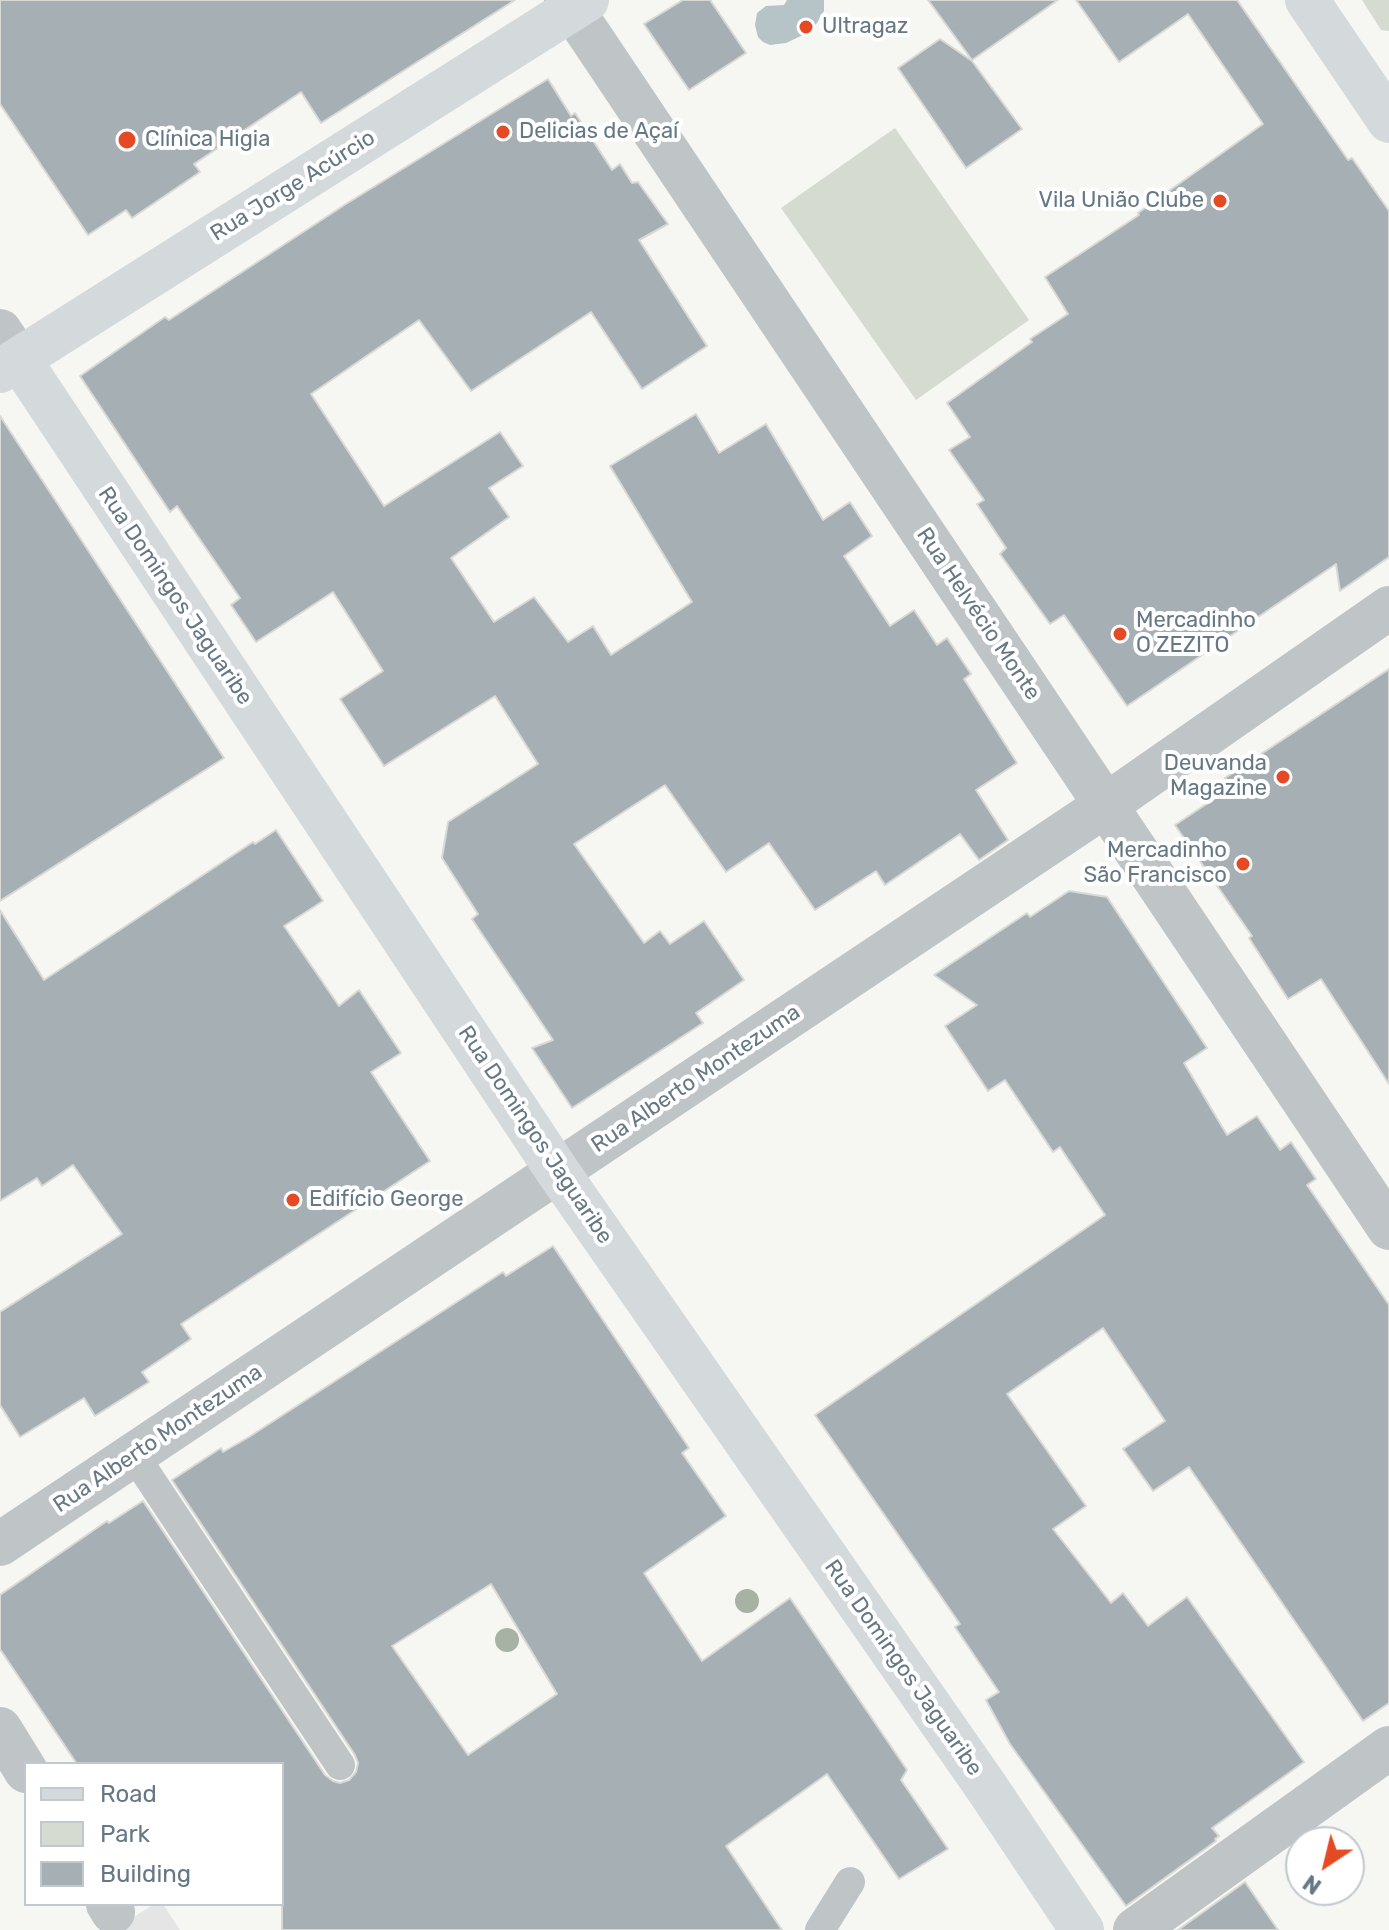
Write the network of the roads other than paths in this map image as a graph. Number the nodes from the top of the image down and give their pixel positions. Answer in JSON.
{"nodes":[{"id":1,"x":1307,"y":0,"type":"edge"},
{"id":2,"x":575,"y":3,"type":"edge"},
{"id":3,"x":1389,"y":121,"type":"edge"},
{"id":4,"x":6,"y":354,"type":"edge"},
{"id":5,"x":1389,"y":608,"type":"edge"},
{"id":6,"x":1106,"y":805,"type":"junction"},
{"id":7,"x":558,"y":1172,"type":"junction"},
{"id":8,"x":1389,"y":1228,"type":"edge"},
{"id":9,"x":134,"y":1455,"type":"junction"},
{"id":10,"x":0,"y":1544,"type":"edge"},
{"id":11,"x":0,"y":1729,"type":"edge"},
{"id":12,"x":1389,"y":1748,"type":"edge"},
{"id":13,"x":340,"y":1765,"type":"dead end"},
{"id":14,"x":24,"y":1768,"type":"edge"},
{"id":15,"x":850,"y":1882,"type":"dead end"},
{"id":16,"x":820,"y":1930,"type":"edge"},
{"id":17,"x":1082,"y":1930,"type":"edge"},
{"id":18,"x":1135,"y":1930,"type":"edge"}],
"edges":[{"from":1,"to":3,"type":"street"},
{"from":2,"to":4,"type":"street","name":"Rua Jorge Acúrcio"},
{"from":2,"to":6,"type":"street","name":"Rua Helvécio Monte"},
{"from":4,"to":7,"type":"street","name":"Rua Domingos Jaguaribe"},
{"from":5,"to":6,"type":"street","name":"Rua Alberto Montezuma"},
{"from":6,"to":7,"type":"street","name":"Rua Alberto Montezuma"},
{"from":6,"to":8,"type":"street","name":"Rua Helvécio Monte"},
{"from":7,"to":9,"type":"street","name":"Rua Alberto Montezuma"},
{"from":7,"to":17,"type":"street","name":"Rua Domingos Jaguaribe"},
{"from":9,"to":10,"type":"street","name":"Rua Alberto Montezuma"},
{"from":9,"to":13,"type":"lane"},
{"from":11,"to":14,"type":"street"},
{"from":12,"to":18,"type":"street"},
{"from":15,"to":16,"type":"lane"}]}
